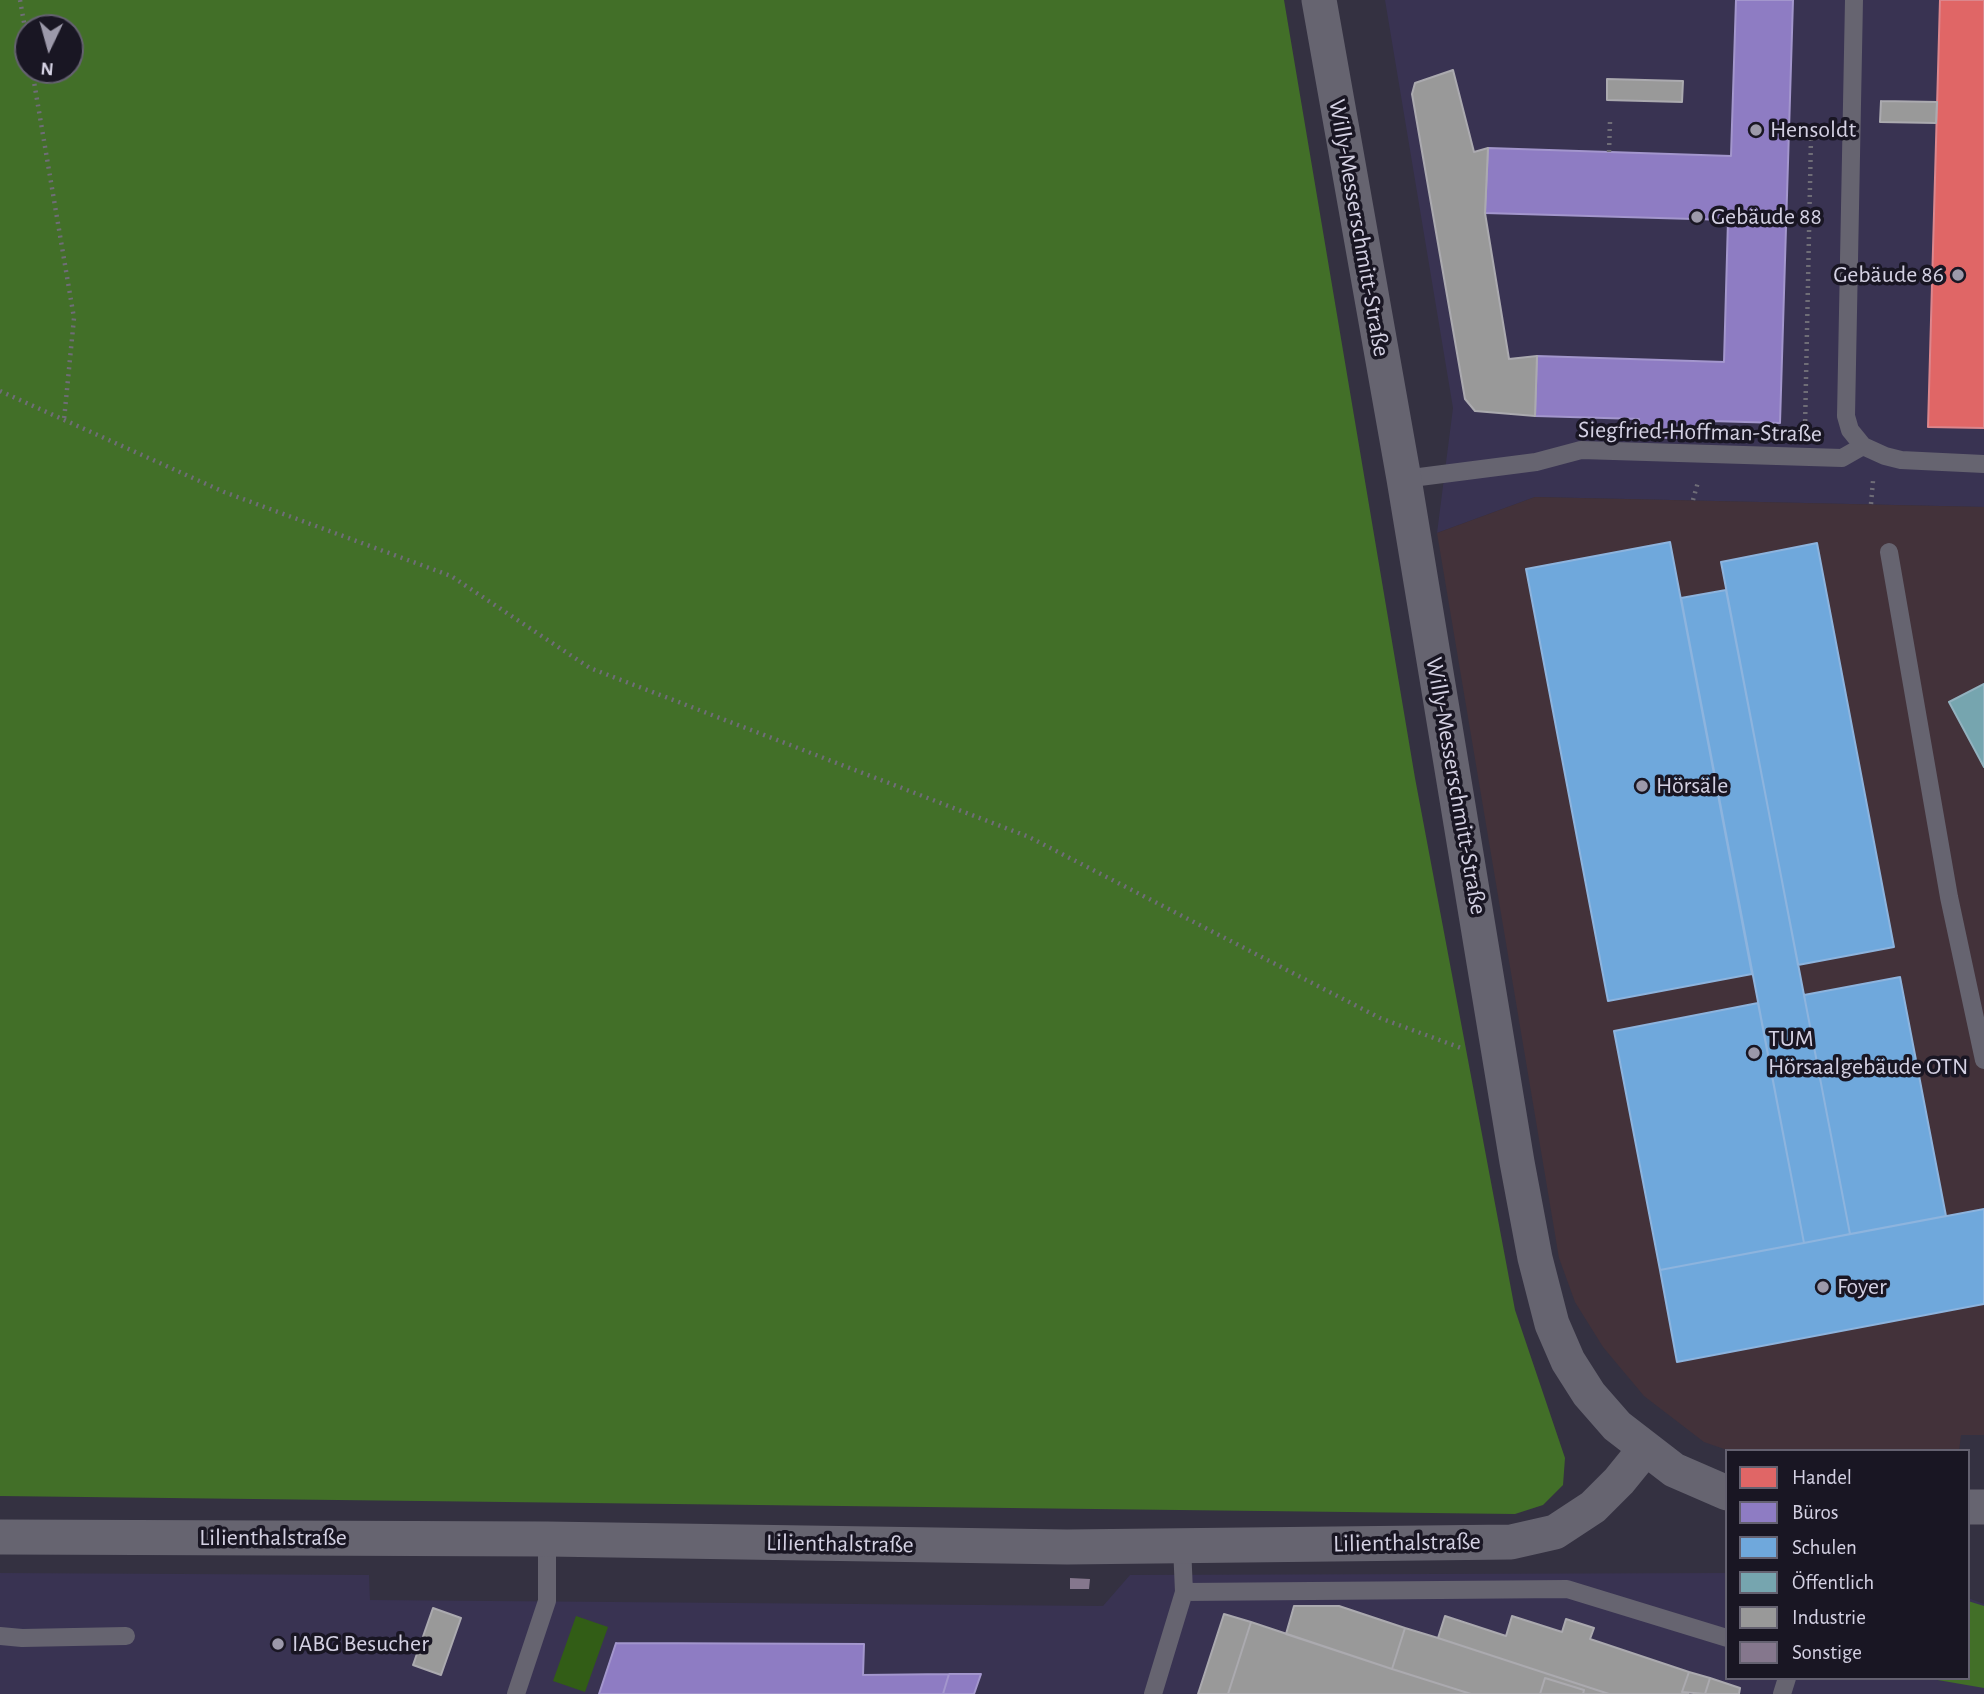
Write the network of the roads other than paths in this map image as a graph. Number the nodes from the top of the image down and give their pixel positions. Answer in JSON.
{"nodes":[{"id":1,"x":1319,"y":0,"type":"edge"},
{"id":2,"x":1854,"y":0,"type":"edge"},
{"id":3,"x":1863,"y":446,"type":"junction"},
{"id":4,"x":1984,"y":464,"type":"edge"},
{"id":5,"x":1404,"y":479,"type":"junction"},
{"id":6,"x":1889,"y":552,"type":"dead end"},
{"id":7,"x":1984,"y":1060,"type":"edge"},
{"id":8,"x":1645,"y":1449,"type":"junction"},
{"id":9,"x":1725,"y":1492,"type":"edge"},
{"id":10,"x":0,"y":1536,"type":"edge"},
{"id":11,"x":548,"y":1539,"type":"junction"},
{"id":12,"x":1182,"y":1546,"type":"junction"},
{"id":13,"x":1184,"y":1592,"type":"junction"},
{"id":14,"x":0,"y":1636,"type":"edge"},
{"id":15,"x":126,"y":1636,"type":"dead end"},
{"id":16,"x":1725,"y":1637,"type":"edge"},
{"id":17,"x":516,"y":1694,"type":"edge"},
{"id":18,"x":1153,"y":1694,"type":"edge"}],
"edges":[{"from":1,"to":5,"type":"street","name":"Willy-Messerschmitt-Straße"},
{"from":2,"to":3,"type":"lane"},
{"from":3,"to":4,"type":"lane"},
{"from":3,"to":5,"type":"lane","name":"Siegfried-Hoffman-Straße"},
{"from":5,"to":8,"type":"street","name":"Willy-Messerschmitt-Straße"},
{"from":6,"to":7,"type":"lane"},
{"from":8,"to":9,"type":"street","name":"Willy-Messerschmitt-Straße"},
{"from":8,"to":12,"type":"street","name":"Lilienthalstraße"},
{"from":10,"to":11,"type":"street","name":"Lilienthalstraße"},
{"from":11,"to":12,"type":"street","name":"Lilienthalstraße"},
{"from":11,"to":17,"type":"lane"},
{"from":12,"to":13,"type":"lane"},
{"from":13,"to":16,"type":"lane"},
{"from":13,"to":18,"type":"lane"},
{"from":14,"to":15,"type":"lane"}]}
